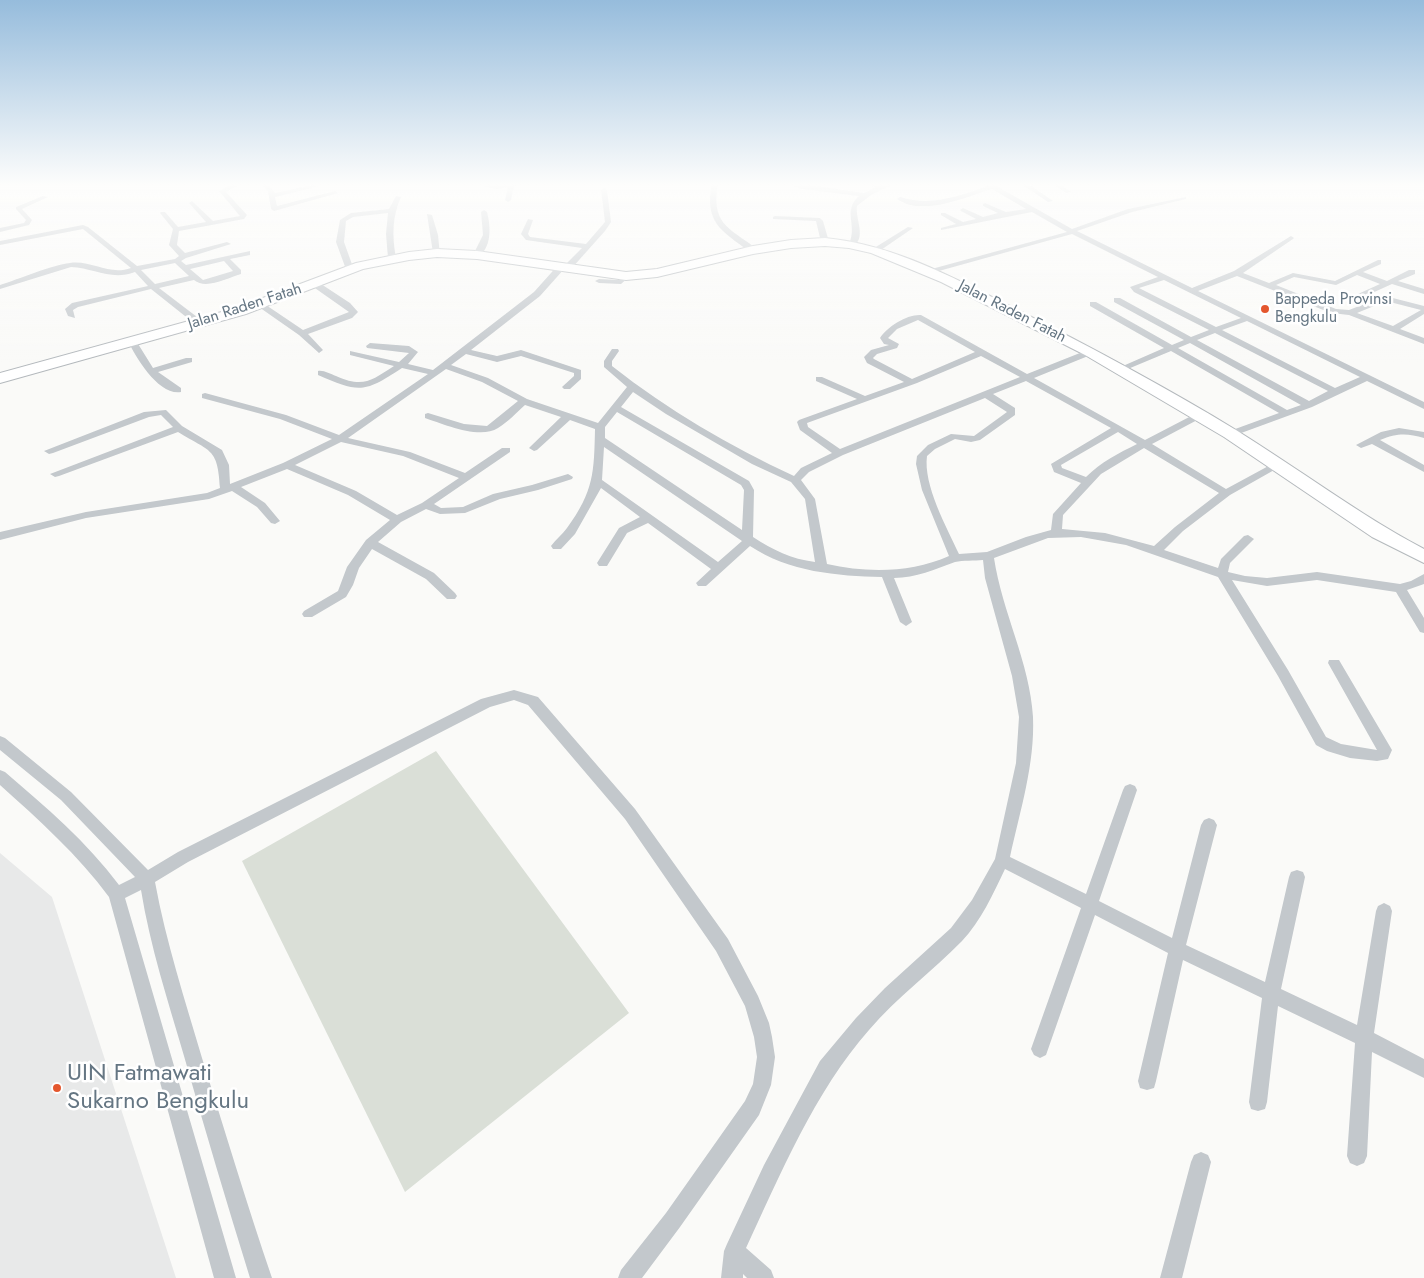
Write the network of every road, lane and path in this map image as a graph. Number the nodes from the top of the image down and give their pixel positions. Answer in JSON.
{"nodes":[{"id":1,"x":103,"y":243,"type":"edge"},
{"id":2,"x":173,"y":243,"type":"edge"},
{"id":3,"x":340,"y":243,"type":"edge"},
{"id":4,"x":389,"y":243,"type":"edge"},
{"id":5,"x":436,"y":243,"type":"edge"},
{"id":6,"x":484,"y":243,"type":"edge"},
{"id":7,"x":562,"y":243,"type":"edge"},
{"id":8,"x":590,"y":243,"type":"edge"},
{"id":9,"x":743,"y":243,"type":"edge"},
{"id":10,"x":814,"y":243,"type":"edge"},
{"id":11,"x":834,"y":243,"type":"edge"},
{"id":12,"x":887,"y":243,"type":"edge"},
{"id":13,"x":1034,"y":243,"type":"edge"},
{"id":14,"x":1094,"y":243,"type":"edge"},
{"id":15,"x":1284,"y":243,"type":"edge"},
{"id":16,"x":227,"y":244,"type":"dead end"},
{"id":17,"x":853,"y":244,"type":"joint"},
{"id":18,"x":587,"y":246,"type":"junction"},
{"id":19,"x":753,"y":250,"type":"junction"},
{"id":20,"x":875,"y":250,"type":"junction"},
{"id":21,"x":247,"y":252,"type":"dead end"},
{"id":22,"x":437,"y":253,"type":"junction"},
{"id":23,"x":477,"y":255,"type":"junction"},
{"id":24,"x":180,"y":258,"type":"junction"},
{"id":25,"x":225,"y":258,"type":"junction"},
{"id":26,"x":392,"y":258,"type":"junction"},
{"id":27,"x":1378,"y":262,"type":"dead end"},
{"id":28,"x":565,"y":266,"type":"junction"},
{"id":29,"x":184,"y":268,"type":"junction"},
{"id":30,"x":136,"y":270,"type":"junction"},
{"id":31,"x":350,"y":270,"type":"junction"},
{"id":32,"x":931,"y":272,"type":"junction"},
{"id":33,"x":1412,"y":272,"type":"dead end"},
{"id":34,"x":1237,"y":273,"type":"junction"},
{"id":35,"x":1358,"y":273,"type":"junction"},
{"id":36,"x":626,"y":276,"type":"junction"},
{"id":37,"x":195,"y":277,"type":"junction"},
{"id":38,"x":1165,"y":277,"type":"junction"},
{"id":39,"x":598,"y":281,"type":"dead end"},
{"id":40,"x":1390,"y":283,"type":"junction"},
{"id":41,"x":315,"y":284,"type":"junction"},
{"id":42,"x":1270,"y":285,"type":"junction"},
{"id":43,"x":0,"y":287,"type":"edge"},
{"id":44,"x":153,"y":288,"type":"junction"},
{"id":45,"x":1192,"y":290,"type":"junction"},
{"id":46,"x":1424,"y":292,"type":"edge"},
{"id":47,"x":1116,"y":300,"type":"dead end"},
{"id":48,"x":1350,"y":301,"type":"dead end"},
{"id":49,"x":1093,"y":304,"type":"dead end"},
{"id":50,"x":260,"y":305,"type":"junction"},
{"id":51,"x":1424,"y":310,"type":"edge"},
{"id":52,"x":1350,"y":313,"type":"junction"},
{"id":53,"x":72,"y":316,"type":"dead end"},
{"id":54,"x":1246,"y":319,"type":"junction"},
{"id":55,"x":198,"y":322,"type":"junction"},
{"id":56,"x":1215,"y":329,"type":"junction"},
{"id":57,"x":1394,"y":329,"type":"junction"},
{"id":58,"x":302,"y":333,"type":"junction"},
{"id":59,"x":132,"y":341,"type":"junction"},
{"id":60,"x":1424,"y":341,"type":"edge"},
{"id":61,"x":1190,"y":342,"type":"junction"},
{"id":62,"x":370,"y":346,"type":"dead end"},
{"id":63,"x":318,"y":350,"type":"dead end"},
{"id":64,"x":1171,"y":350,"type":"junction"},
{"id":65,"x":465,"y":351,"type":"junction"},
{"id":66,"x":615,"y":352,"type":"dead end"},
{"id":67,"x":1090,"y":352,"type":"junction"},
{"id":68,"x":353,"y":353,"type":"dead end"},
{"id":69,"x":980,"y":353,"type":"junction"},
{"id":70,"x":189,"y":360,"type":"dead end"},
{"id":71,"x":400,"y":365,"type":"junction"},
{"id":72,"x":446,"y":366,"type":"junction"},
{"id":73,"x":1120,"y":369,"type":"junction"},
{"id":74,"x":150,"y":372,"type":"junction"},
{"id":75,"x":321,"y":373,"type":"dead end"},
{"id":76,"x":435,"y":373,"type":"junction"},
{"id":77,"x":0,"y":378,"type":"edge"},
{"id":78,"x":1366,"y":378,"type":"junction"},
{"id":79,"x":819,"y":379,"type":"dead end"},
{"id":80,"x":1027,"y":379,"type":"junction"},
{"id":81,"x":912,"y":382,"type":"junction"},
{"id":82,"x":567,"y":386,"type":"dead end"},
{"id":83,"x":632,"y":388,"type":"junction"},
{"id":84,"x":178,"y":390,"type":"dead end"},
{"id":85,"x":1335,"y":390,"type":"junction"},
{"id":86,"x":987,"y":395,"type":"junction"},
{"id":87,"x":205,"y":396,"type":"dead end"},
{"id":88,"x":865,"y":399,"type":"junction"},
{"id":89,"x":524,"y":401,"type":"junction"},
{"id":90,"x":1309,"y":404,"type":"junction"},
{"id":91,"x":1424,"y":406,"type":"edge"},
{"id":92,"x":616,"y":408,"type":"junction"},
{"id":93,"x":1286,"y":413,"type":"junction"},
{"id":94,"x":428,"y":416,"type":"dead end"},
{"id":95,"x":568,"y":416,"type":"junction"},
{"id":96,"x":1198,"y":416,"type":"junction"},
{"id":97,"x":600,"y":427,"type":"junction"},
{"id":98,"x":179,"y":428,"type":"junction"},
{"id":99,"x":1118,"y":428,"type":"junction"},
{"id":100,"x":1230,"y":434,"type":"junction"},
{"id":101,"x":1424,"y":435,"type":"edge"},
{"id":102,"x":340,"y":439,"type":"junction"},
{"id":103,"x":599,"y":439,"type":"junction"},
{"id":104,"x":1373,"y":440,"type":"junction"},
{"id":105,"x":1144,"y":445,"type":"junction"},
{"id":106,"x":1361,"y":445,"type":"dead end"},
{"id":107,"x":534,"y":448,"type":"dead end"},
{"id":108,"x":506,"y":450,"type":"dead end"},
{"id":109,"x":49,"y":451,"type":"dead end"},
{"id":110,"x":839,"y":454,"type":"junction"},
{"id":111,"x":288,"y":465,"type":"junction"},
{"id":112,"x":1278,"y":465,"type":"junction"},
{"id":113,"x":1424,"y":469,"type":"edge"},
{"id":114,"x":55,"y":474,"type":"dead end"},
{"id":115,"x":466,"y":477,"type":"junction"},
{"id":116,"x":568,"y":477,"type":"dead end"},
{"id":117,"x":795,"y":480,"type":"junction"},
{"id":118,"x":597,"y":481,"type":"junction"},
{"id":119,"x":1087,"y":481,"type":"junction"},
{"id":120,"x":230,"y":489,"type":"junction"},
{"id":121,"x":1226,"y":493,"type":"junction"},
{"id":122,"x":426,"y":505,"type":"junction"},
{"id":123,"x":648,"y":518,"type":"junction"},
{"id":124,"x":397,"y":520,"type":"junction"},
{"id":125,"x":274,"y":521,"type":"dead end"},
{"id":126,"x":1056,"y":533,"type":"junction"},
{"id":127,"x":0,"y":536,"type":"edge"},
{"id":128,"x":748,"y":539,"type":"junction"},
{"id":129,"x":1248,"y":539,"type":"dead end"},
{"id":130,"x":370,"y":542,"type":"junction"},
{"id":131,"x":557,"y":546,"type":"dead end"},
{"id":132,"x":1156,"y":551,"type":"junction"},
{"id":133,"x":988,"y":556,"type":"junction"},
{"id":134,"x":955,"y":558,"type":"junction"},
{"id":135,"x":1424,"y":558,"type":"edge"},
{"id":136,"x":602,"y":563,"type":"dead end"},
{"id":137,"x":822,"y":567,"type":"junction"},
{"id":138,"x":719,"y":568,"type":"junction"},
{"id":139,"x":887,"y":574,"type":"junction"},
{"id":140,"x":1222,"y":574,"type":"junction"},
{"id":141,"x":1424,"y":578,"type":"edge"},
{"id":142,"x":702,"y":584,"type":"dead end"},
{"id":143,"x":1400,"y":588,"type":"junction"},
{"id":144,"x":451,"y":596,"type":"dead end"},
{"id":145,"x":308,"y":614,"type":"dead end"},
{"id":146,"x":906,"y":622,"type":"dead end"},
{"id":147,"x":1424,"y":629,"type":"edge"},
{"id":148,"x":1334,"y":663,"type":"dead end"},
{"id":149,"x":0,"y":742,"type":"edge"},
{"id":150,"x":0,"y":776,"type":"edge"},
{"id":151,"x":1130,"y":790,"type":"dead end"},
{"id":152,"x":1209,"y":825,"type":"dead end"},
{"id":153,"x":1002,"y":860,"type":"junction"},
{"id":154,"x":1297,"y":878,"type":"dead end"},
{"id":155,"x":147,"y":879,"type":"junction"},
{"id":156,"x":116,"y":894,"type":"junction"},
{"id":157,"x":1090,"y":904,"type":"junction"},
{"id":158,"x":1384,"y":911,"type":"dead end"},
{"id":159,"x":1177,"y":949,"type":"junction"},
{"id":160,"x":1271,"y":995,"type":"junction"},
{"id":161,"x":1364,"y":1038,"type":"junction"},
{"id":162,"x":1040,"y":1049,"type":"dead end"},
{"id":163,"x":1424,"y":1070,"type":"edge"},
{"id":164,"x":1147,"y":1081,"type":"dead end"},
{"id":165,"x":1258,"y":1102,"type":"dead end"},
{"id":166,"x":1357,"y":1156,"type":"dead end"},
{"id":167,"x":1201,"y":1162,"type":"dead end"},
{"id":168,"x":734,"y":1250,"type":"junction"},
{"id":169,"x":225,"y":1278,"type":"edge"},
{"id":170,"x":261,"y":1278,"type":"edge"},
{"id":171,"x":629,"y":1278,"type":"edge"},
{"id":172,"x":732,"y":1278,"type":"edge"},
{"id":173,"x":763,"y":1278,"type":"edge"},
{"id":174,"x":1171,"y":1278,"type":"edge"}],
"edges":[{"from":1,"to":30,"type":"street"},
{"from":2,"to":24,"type":"street"},
{"from":3,"to":31,"type":"street"},
{"from":4,"to":26,"type":"street"},
{"from":5,"to":22,"type":"street"},
{"from":6,"to":23,"type":"street"},
{"from":7,"to":18,"type":"street"},
{"from":8,"to":18,"type":"street"},
{"from":9,"to":19,"type":"street"},
{"from":10,"to":19,"type":"highway","name":"Jalan Raden Fatah"},
{"from":11,"to":17,"type":"highway","name":"Jalan Raden Fatah"},
{"from":12,"to":20,"type":"street"},
{"from":13,"to":32,"type":"street"},
{"from":14,"to":38,"type":"street"},
{"from":15,"to":34,"type":"street"},
{"from":16,"to":24,"type":"street"},
{"from":17,"to":20,"type":"highway","name":"Jalan Raden Fatah"},
{"from":18,"to":28,"type":"street"},
{"from":19,"to":36,"type":"highway","name":"Jalan Raden Fatah"},
{"from":20,"to":32,"type":"highway","name":"Jalan Raden Fatah"},
{"from":21,"to":25,"type":"street"},
{"from":22,"to":23,"type":"highway","name":"Jalan Raden Fatah"},
{"from":22,"to":26,"type":"highway","name":"Jalan Raden Fatah"},
{"from":23,"to":28,"type":"highway","name":"Jalan Raden Fatah"},
{"from":24,"to":29,"type":"street"},
{"from":24,"to":30,"type":"street"},
{"from":25,"to":29,"type":"street"},
{"from":25,"to":37,"type":"street"},
{"from":26,"to":31,"type":"highway","name":"Jalan Raden Fatah"},
{"from":27,"to":35,"type":"street"},
{"from":28,"to":36,"type":"highway","name":"Jalan Raden Fatah"},
{"from":28,"to":65,"type":"street"},
{"from":29,"to":37,"type":"street"},
{"from":30,"to":43,"type":"street"},
{"from":30,"to":44,"type":"street"},
{"from":31,"to":41,"type":"highway","name":"Jalan Raden Fatah"},
{"from":32,"to":67,"type":"highway","name":"Jalan Raden Fatah"},
{"from":33,"to":40,"type":"street"},
{"from":34,"to":42,"type":"street"},
{"from":34,"to":45,"type":"street"},
{"from":35,"to":40,"type":"street"},
{"from":35,"to":42,"type":"street"},
{"from":36,"to":39,"type":"street"},
{"from":37,"to":44,"type":"street"},
{"from":38,"to":45,"type":"street"},
{"from":38,"to":56,"type":"street"},
{"from":40,"to":46,"type":"street"},
{"from":40,"to":48,"type":"street"},
{"from":41,"to":50,"type":"highway","name":"Jalan Raden Fatah"},
{"from":41,"to":58,"type":"street"},
{"from":42,"to":52,"type":"street"},
{"from":44,"to":53,"type":"street"},
{"from":44,"to":55,"type":"street"},
{"from":45,"to":54,"type":"street"},
{"from":47,"to":61,"type":"street"},
{"from":49,"to":64,"type":"street"},
{"from":50,"to":55,"type":"highway","name":"Jalan Raden Fatah"},
{"from":50,"to":58,"type":"street"},
{"from":51,"to":52,"type":"street"},
{"from":51,"to":57,"type":"street"},
{"from":52,"to":57,"type":"street"},
{"from":54,"to":56,"type":"street"},
{"from":54,"to":78,"type":"street"},
{"from":55,"to":59,"type":"highway","name":"Jalan Raden Fatah"},
{"from":56,"to":61,"type":"street"},
{"from":56,"to":85,"type":"street"},
{"from":57,"to":60,"type":"street"},
{"from":58,"to":63,"type":"street"},
{"from":59,"to":74,"type":"street"},
{"from":59,"to":77,"type":"highway","name":"Jalan Raden Fatah"},
{"from":61,"to":64,"type":"street"},
{"from":61,"to":90,"type":"street"},
{"from":62,"to":71,"type":"street"},
{"from":64,"to":73,"type":"street"},
{"from":64,"to":93,"type":"street"},
{"from":65,"to":72,"type":"street"},
{"from":65,"to":82,"type":"street"},
{"from":66,"to":83,"type":"street"},
{"from":67,"to":73,"type":"highway","name":"Jalan Raden Fatah"},
{"from":67,"to":80,"type":"street"},
{"from":68,"to":71,"type":"street"},
{"from":69,"to":80,"type":"street"},
{"from":69,"to":81,"type":"street"},
{"from":69,"to":81,"type":"street"},
{"from":70,"to":74,"type":"street"},
{"from":71,"to":75,"type":"street"},
{"from":71,"to":76,"type":"street"},
{"from":72,"to":76,"type":"street"},
{"from":72,"to":89,"type":"street"},
{"from":73,"to":96,"type":"highway","name":"Jalan Raden Fatah"},
{"from":74,"to":84,"type":"street"},
{"from":76,"to":102,"type":"street"},
{"from":78,"to":85,"type":"street"},
{"from":78,"to":91,"type":"street"},
{"from":79,"to":88,"type":"street"},
{"from":80,"to":86,"type":"street"},
{"from":80,"to":99,"type":"street"},
{"from":81,"to":88,"type":"street"},
{"from":83,"to":92,"type":"street"},
{"from":83,"to":117,"type":"street"},
{"from":85,"to":90,"type":"street"},
{"from":86,"to":110,"type":"street"},
{"from":86,"to":134,"type":"street"},
{"from":87,"to":102,"type":"street"},
{"from":88,"to":110,"type":"street"},
{"from":89,"to":94,"type":"street"},
{"from":89,"to":95,"type":"street"},
{"from":90,"to":93,"type":"street"},
{"from":92,"to":97,"type":"street"},
{"from":92,"to":128,"type":"street"},
{"from":93,"to":100,"type":"street"},
{"from":95,"to":97,"type":"street"},
{"from":95,"to":107,"type":"street"},
{"from":96,"to":100,"type":"highway","name":"Jalan Raden Fatah"},
{"from":96,"to":105,"type":"street"},
{"from":97,"to":103,"type":"street"},
{"from":98,"to":109,"type":"street"},
{"from":98,"to":114,"type":"street"},
{"from":98,"to":120,"type":"street"},
{"from":99,"to":105,"type":"street"},
{"from":99,"to":119,"type":"street"},
{"from":100,"to":112,"type":"highway","name":"Jalan Raden Fatah"},
{"from":101,"to":104,"type":"street"},
{"from":102,"to":111,"type":"street"},
{"from":102,"to":115,"type":"street"},
{"from":103,"to":118,"type":"street"},
{"from":103,"to":128,"type":"street"},
{"from":104,"to":106,"type":"street"},
{"from":104,"to":113,"type":"street"},
{"from":105,"to":119,"type":"street"},
{"from":105,"to":121,"type":"street"},
{"from":108,"to":115,"type":"street"},
{"from":110,"to":117,"type":"street"},
{"from":111,"to":120,"type":"street"},
{"from":111,"to":124,"type":"street"},
{"from":112,"to":121,"type":"street"},
{"from":112,"to":135,"type":"highway","name":"Jalan Raden Fatah"},
{"from":115,"to":122,"type":"street"},
{"from":116,"to":122,"type":"street"},
{"from":117,"to":137,"type":"street"},
{"from":118,"to":123,"type":"street"},
{"from":118,"to":131,"type":"street"},
{"from":119,"to":126,"type":"street"},
{"from":120,"to":125,"type":"street"},
{"from":120,"to":127,"type":"street"},
{"from":121,"to":132,"type":"street"},
{"from":122,"to":124,"type":"street"},
{"from":123,"to":136,"type":"street"},
{"from":123,"to":138,"type":"street"},
{"from":124,"to":130,"type":"street"},
{"from":126,"to":132,"type":"street"},
{"from":126,"to":133,"type":"street"},
{"from":128,"to":137,"type":"street"},
{"from":128,"to":138,"type":"street"},
{"from":129,"to":140,"type":"street"},
{"from":130,"to":144,"type":"street"},
{"from":130,"to":145,"type":"street"},
{"from":132,"to":140,"type":"street"},
{"from":133,"to":134,"type":"street"},
{"from":133,"to":153,"type":"street"},
{"from":134,"to":139,"type":"street"},
{"from":137,"to":139,"type":"street"},
{"from":138,"to":142,"type":"street"},
{"from":139,"to":146,"type":"street"},
{"from":140,"to":143,"type":"street"},
{"from":140,"to":148,"type":"street"},
{"from":141,"to":143,"type":"street"},
{"from":143,"to":147,"type":"street"},
{"from":149,"to":155,"type":"street"},
{"from":150,"to":156,"type":"street"},
{"from":151,"to":157,"type":"street"},
{"from":152,"to":159,"type":"street"},
{"from":153,"to":157,"type":"street"},
{"from":153,"to":168,"type":"street"},
{"from":154,"to":160,"type":"street"},
{"from":155,"to":156,"type":"street"},
{"from":155,"to":170,"type":"street"},
{"from":155,"to":171,"type":"street"},
{"from":156,"to":169,"type":"street"},
{"from":157,"to":159,"type":"street"},
{"from":157,"to":162,"type":"street"},
{"from":158,"to":161,"type":"street"},
{"from":159,"to":160,"type":"street"},
{"from":159,"to":164,"type":"street"},
{"from":160,"to":161,"type":"street"},
{"from":160,"to":165,"type":"street"},
{"from":161,"to":163,"type":"street"},
{"from":161,"to":166,"type":"street"},
{"from":167,"to":174,"type":"street"},
{"from":168,"to":172,"type":"street"},
{"from":168,"to":173,"type":"street"}]}
